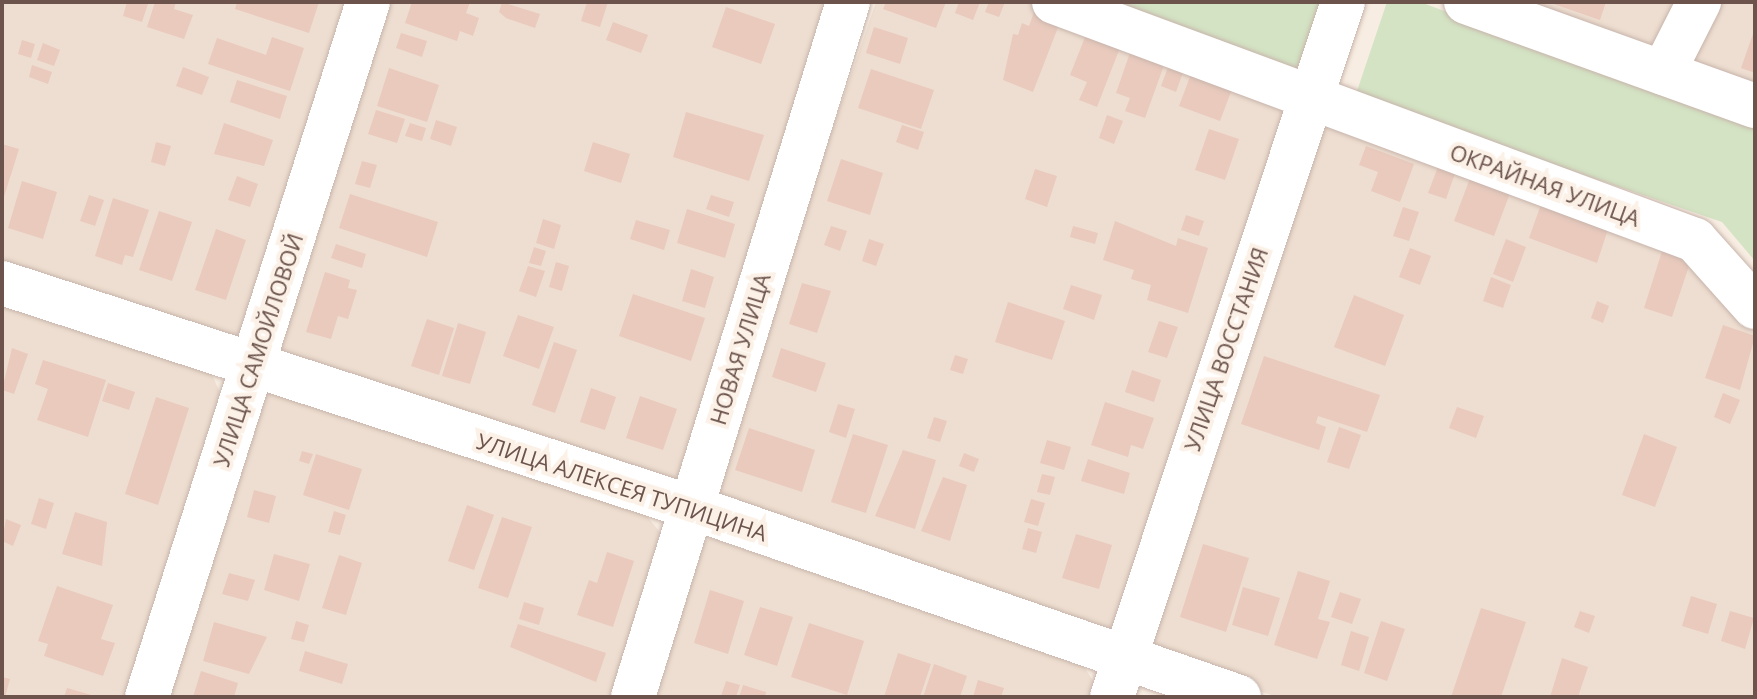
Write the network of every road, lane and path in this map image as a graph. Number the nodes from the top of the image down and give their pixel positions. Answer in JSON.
{"nodes":[{"id":1,"x":368,"y":2,"type":"edge"},
{"id":2,"x":848,"y":2,"type":"edge"},
{"id":3,"x":1054,"y":2,"type":"edge"},
{"id":4,"x":1343,"y":2,"type":"edge"},
{"id":5,"x":1466,"y":2,"type":"edge"},
{"id":6,"x":1699,"y":2,"type":"edge"},
{"id":7,"x":1663,"y":73,"type":"junction"},
{"id":8,"x":1310,"y":98,"type":"junction"},
{"id":9,"x":1755,"y":106,"type":"edge"},
{"id":10,"x":2,"y":283,"type":"edge"},
{"id":11,"x":1755,"y":307,"type":"edge"},
{"id":12,"x":252,"y":368,"type":"junction"},
{"id":13,"x":691,"y":507,"type":"junction"},
{"id":14,"x":1117,"y":677,"type":"edge"},
{"id":15,"x":147,"y":697,"type":"edge"},
{"id":16,"x":633,"y":697,"type":"edge"},
{"id":17,"x":1239,"y":697,"type":"edge"}],
"edges":[{"from":1,"to":12,"type":"street","name":"УЛИЦА САМОЙЛОВОЙ"},
{"from":2,"to":13,"type":"street","name":"НОВАЯ УЛИЦА"},
{"from":3,"to":8,"type":"street","name":"ОКРАЙНАЯ УЛИЦА"},
{"from":4,"to":8,"type":"street","name":"УЛИЦА ВОССТАНИЯ"},
{"from":5,"to":7,"type":"street"},
{"from":6,"to":7,"type":"street"},
{"from":7,"to":9,"type":"street"},
{"from":8,"to":11,"type":"street","name":"ОКРАЙНАЯ УЛИЦА"},
{"from":8,"to":14,"type":"street","name":"УЛИЦА ВОССТАНИЯ"},
{"from":10,"to":12,"type":"street","name":"УЛИЦА АЛЕКСЕЯ ТУПИЦИНА"},
{"from":12,"to":13,"type":"street","name":"УЛИЦА АЛЕКСЕЯ ТУПИЦИНА"},
{"from":12,"to":15,"type":"street","name":"УЛИЦА САМОЙЛОВОЙ"},
{"from":13,"to":14,"type":"street","name":"УЛИЦА АЛЕКСЕЯ ТУПИЦИНА"},
{"from":13,"to":16,"type":"street","name":"НОВАЯ УЛИЦА"},
{"from":14,"to":17,"type":"street","name":"УЛИЦА АЛЕКСЕЯ ТУПИЦИНА"}]}
